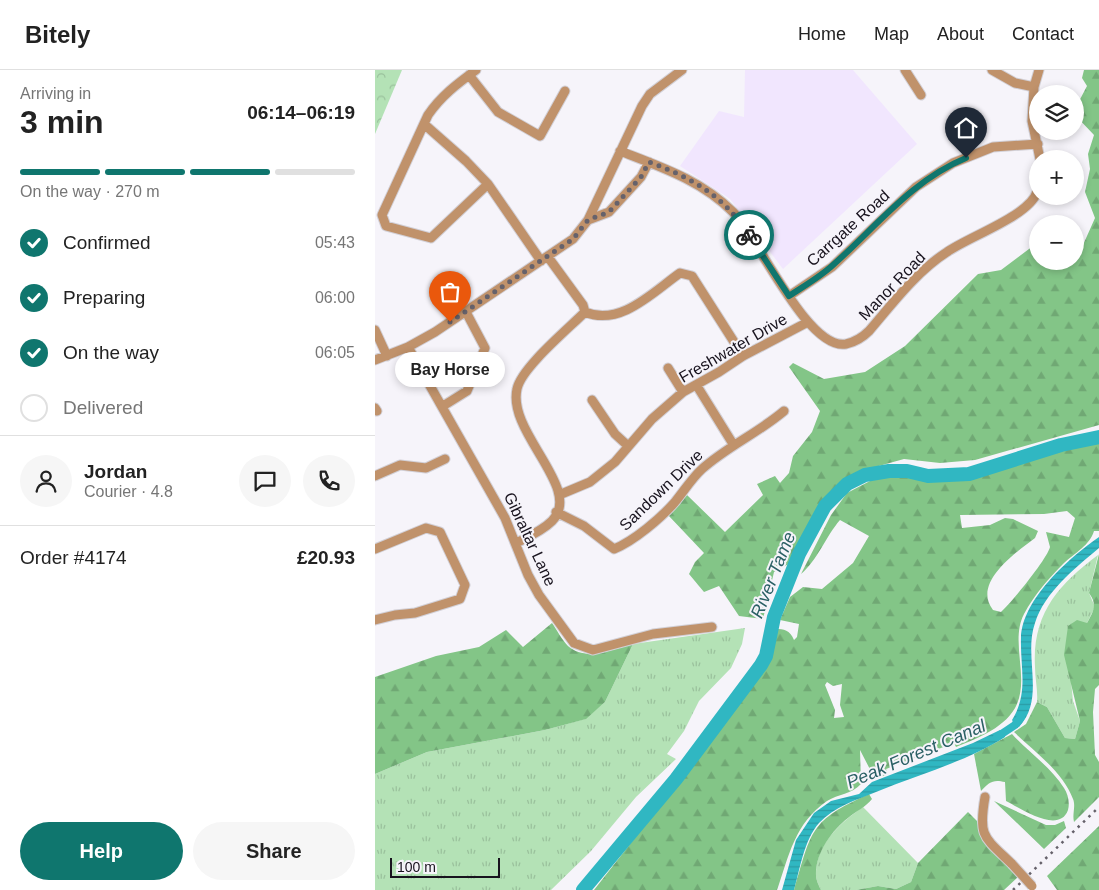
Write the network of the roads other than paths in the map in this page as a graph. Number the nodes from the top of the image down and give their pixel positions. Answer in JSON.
{"nodes":[{"id":1,"x":681,"y":70,"type":"edge"},
{"id":2,"x":905,"y":70,"type":"edge"},
{"id":3,"x":991,"y":70,"type":"edge"},
{"id":4,"x":1039,"y":70,"type":"edge"},
{"id":5,"x":472,"y":72,"type":"edge"},
{"id":6,"x":1035,"y":85,"type":"edge"},
{"id":7,"x":1029,"y":86,"type":"edge"},
{"id":8,"x":565,"y":90,"type":"dead end"},
{"id":9,"x":921,"y":96,"type":"dead end"},
{"id":10,"x":424,"y":124,"type":"junction"},
{"id":11,"x":1036,"y":140,"type":"edge"},
{"id":12,"x":1037,"y":144,"type":"junction"},
{"id":13,"x":1038,"y":150,"type":"edge"},
{"id":14,"x":620,"y":151,"type":"junction"},
{"id":15,"x":649,"y":162,"type":"junction"},
{"id":16,"x":489,"y":184,"type":"junction"},
{"id":17,"x":1029,"y":205,"type":"edge"},
{"id":18,"x":588,"y":220,"type":"junction"},
{"id":19,"x":545,"y":259,"type":"junction"},
{"id":20,"x":789,"y":296,"type":"junction"},
{"id":21,"x":465,"y":312,"type":"junction"},
{"id":22,"x":585,"y":312,"type":"junction"},
{"id":23,"x":808,"y":322,"type":"junction"},
{"id":24,"x":375,"y":330,"type":"edge"},
{"id":25,"x":409,"y":347,"type":"junction"},
{"id":26,"x":387,"y":356,"type":"junction"},
{"id":27,"x":743,"y":356,"type":"junction"},
{"id":28,"x":375,"y":360,"type":"edge"},
{"id":29,"x":668,"y":368,"type":"dead end"},
{"id":30,"x":697,"y":386,"type":"junction"},
{"id":31,"x":683,"y":392,"type":"junction"},
{"id":32,"x":592,"y":400,"type":"dead end"},
{"id":33,"x":443,"y":406,"type":"junction"},
{"id":34,"x":784,"y":410,"type":"dead end"},
{"id":35,"x":733,"y":444,"type":"junction"},
{"id":36,"x":627,"y":446,"type":"junction"},
{"id":37,"x":445,"y":459,"type":"dead end"},
{"id":38,"x":375,"y":476,"type":"edge"},
{"id":39,"x":559,"y":495,"type":"junction"},
{"id":40,"x":556,"y":512,"type":"junction"},
{"id":41,"x":516,"y":543,"type":"junction"},
{"id":42,"x":375,"y":549,"type":"edge"},
{"id":43,"x":375,"y":620,"type":"edge"},
{"id":44,"x":713,"y":627,"type":"dead end"},
{"id":45,"x":985,"y":797,"type":"dead end"},
{"id":46,"x":1034,"y":888,"type":"edge"}],
"edges":[{"from":1,"to":14,"type":"street"},
{"from":2,"to":9,"type":"street"},
{"from":3,"to":7,"type":"street"},
{"from":4,"to":6,"type":"street"},
{"from":5,"to":8,"type":"street"},
{"from":5,"to":10,"type":"street"},
{"from":10,"to":16,"type":"street"},
{"from":10,"to":16,"type":"street"},
{"from":11,"to":12,"type":"street"},
{"from":12,"to":13,"type":"street"},
{"from":12,"to":20,"type":"street","name":"Carrgate Road"},
{"from":14,"to":15,"type":"street","name":"Manor Road"},
{"from":14,"to":18,"type":"street"},
{"from":15,"to":18,"type":"street"},
{"from":15,"to":20,"type":"street","name":"Manor Road"},
{"from":16,"to":19,"type":"street"},
{"from":17,"to":23,"type":"street","name":"Manor Road"},
{"from":18,"to":19,"type":"street"},
{"from":19,"to":21,"type":"street"},
{"from":19,"to":22,"type":"street"},
{"from":20,"to":23,"type":"street","name":"Manor Road"},
{"from":21,"to":25,"type":"street"},
{"from":21,"to":33,"type":"street"},
{"from":22,"to":27,"type":"street"},
{"from":22,"to":39,"type":"street"},
{"from":23,"to":27,"type":"street","name":"Freshwater Drive"},
{"from":24,"to":26,"type":"street"},
{"from":25,"to":26,"type":"street"},
{"from":25,"to":33,"type":"street","name":"Gibraltar Lane"},
{"from":26,"to":28,"type":"street"},
{"from":27,"to":30,"type":"street","name":"Freshwater Drive"},
{"from":29,"to":31,"type":"street"},
{"from":30,"to":31,"type":"street","name":"Freshwater Drive"},
{"from":30,"to":35,"type":"street"},
{"from":31,"to":36,"type":"street","name":"Freshwater Drive"},
{"from":32,"to":36,"type":"street"},
{"from":33,"to":41,"type":"street","name":"Gibraltar Lane"},
{"from":34,"to":35,"type":"street","name":"Sandown Drive"},
{"from":35,"to":40,"type":"street","name":"Sandown Drive"},
{"from":36,"to":39,"type":"street","name":"Freshwater Drive"},
{"from":37,"to":38,"type":"street"},
{"from":39,"to":40,"type":"street"},
{"from":40,"to":41,"type":"street"},
{"from":41,"to":44,"type":"street","name":"Gibraltar Lane"},
{"from":42,"to":43,"type":"street"},
{"from":45,"to":46,"type":"street","bridge":true}]}
